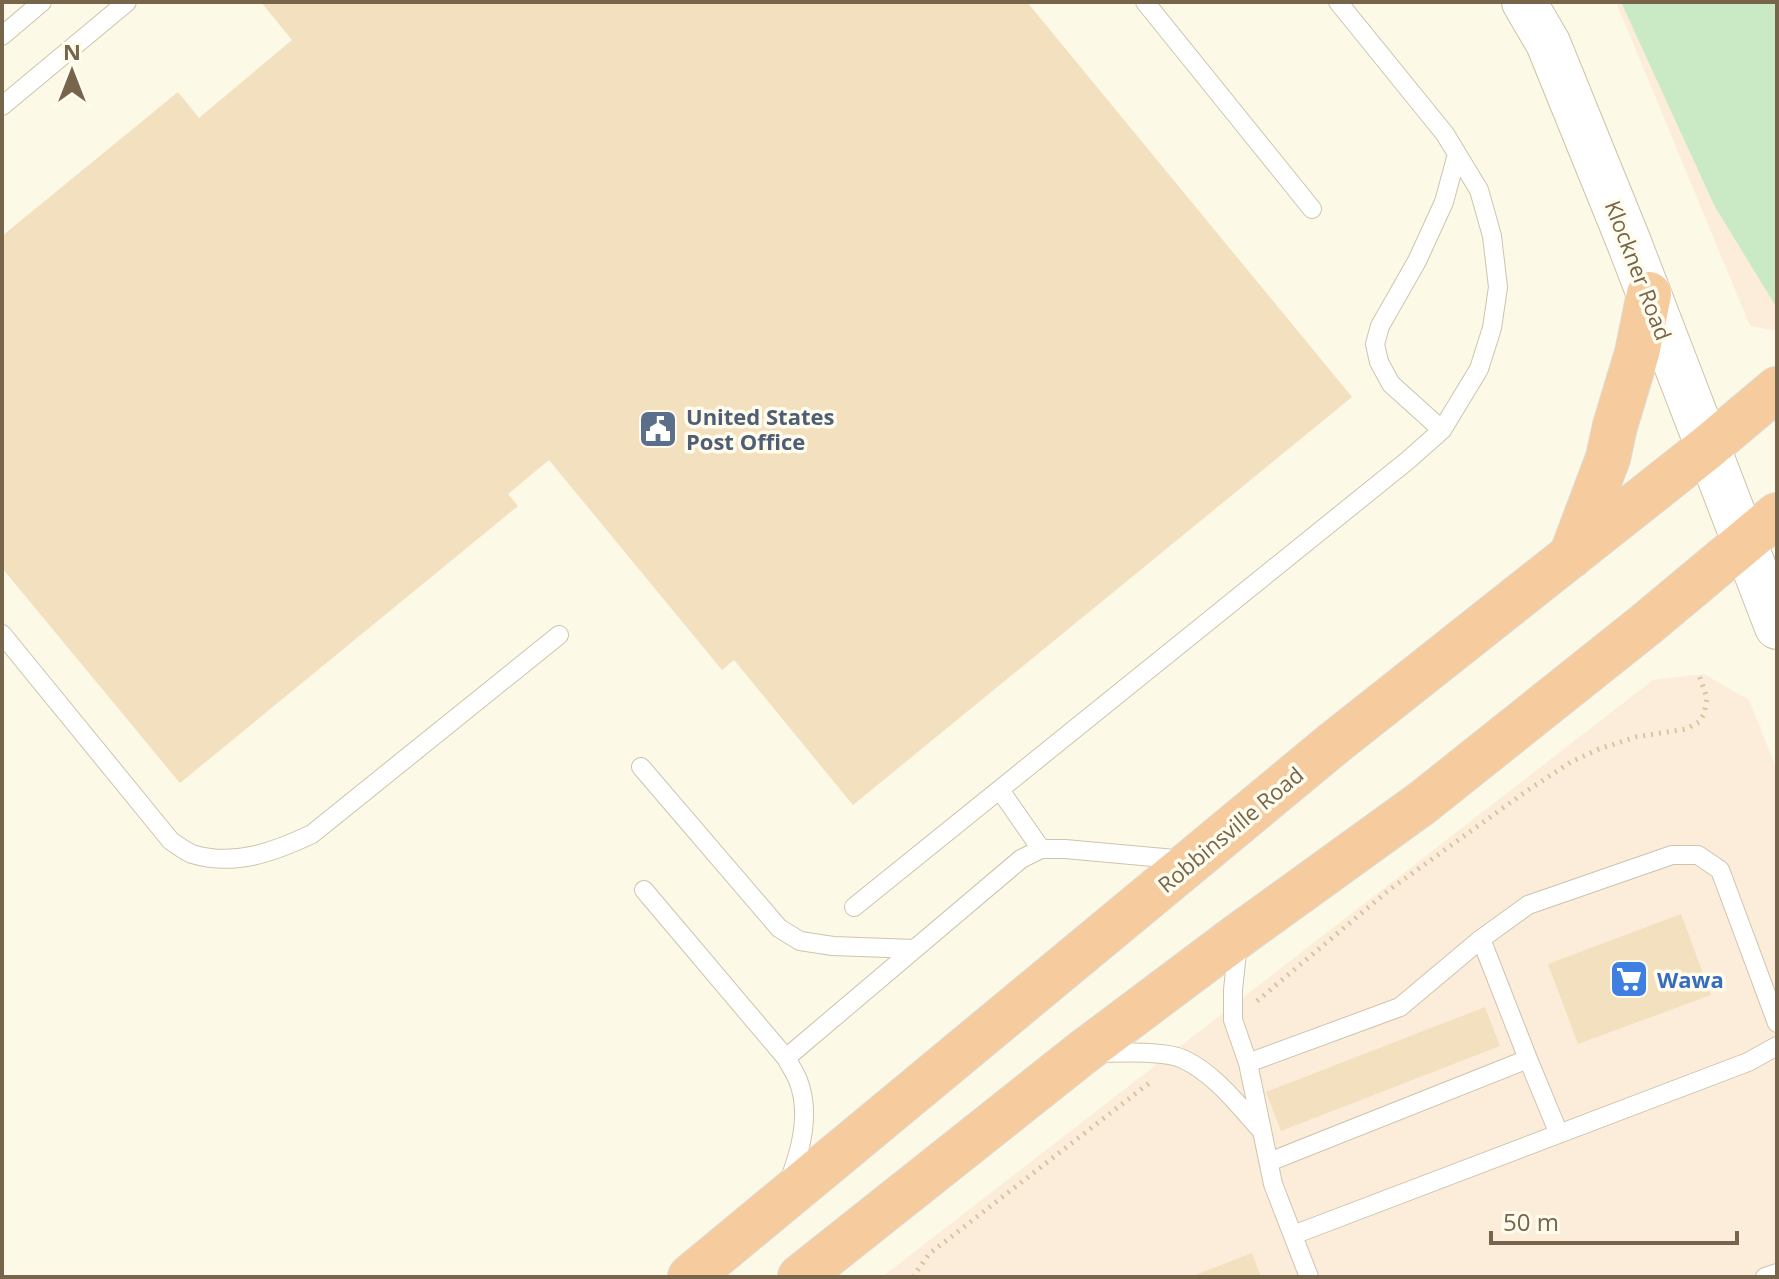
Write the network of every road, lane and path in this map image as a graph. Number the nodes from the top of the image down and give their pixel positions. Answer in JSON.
{"nodes":[{"id":1,"x":42,"y":2,"type":"edge"},
{"id":2,"x":127,"y":2,"type":"edge"},
{"id":3,"x":1145,"y":2,"type":"edge"},
{"id":4,"x":1338,"y":2,"type":"edge"},
{"id":5,"x":1524,"y":2,"type":"edge"},
{"id":6,"x":2,"y":36,"type":"edge"},
{"id":7,"x":2,"y":106,"type":"edge"},
{"id":8,"x":1457,"y":154,"type":"junction"},
{"id":9,"x":1312,"y":209,"type":"dead end"},
{"id":10,"x":1649,"y":294,"type":"junction"},
{"id":11,"x":1777,"y":389,"type":"edge"},
{"id":12,"x":1442,"y":430,"type":"junction"},
{"id":13,"x":1708,"y":447,"type":"junction"},
{"id":14,"x":1761,"y":528,"type":"edge"},
{"id":15,"x":1570,"y":557,"type":"junction"},
{"id":16,"x":1777,"y":627,"type":"edge"},
{"id":17,"x":2,"y":634,"type":"edge"},
{"id":18,"x":559,"y":635,"type":"dead end"},
{"id":19,"x":1698,"y":672,"type":"dead end"},
{"id":20,"x":641,"y":767,"type":"dead end"},
{"id":21,"x":1000,"y":790,"type":"junction"},
{"id":22,"x":1041,"y":849,"type":"junction"},
{"id":23,"x":1193,"y":860,"type":"junction"},
{"id":24,"x":644,"y":890,"type":"dead end"},
{"id":25,"x":854,"y":907,"type":"dead end"},
{"id":26,"x":1238,"y":936,"type":"junction"},
{"id":27,"x":1481,"y":939,"type":"junction"},
{"id":28,"x":915,"y":949,"type":"junction"},
{"id":29,"x":1248,"y":1009,"type":"dead end"},
{"id":30,"x":1777,"y":1023,"type":"edge"},
{"id":31,"x":1777,"y":1046,"type":"edge"},
{"id":32,"x":1082,"y":1053,"type":"junction"},
{"id":33,"x":786,"y":1058,"type":"junction"},
{"id":34,"x":1528,"y":1059,"type":"junction"},
{"id":35,"x":1248,"y":1063,"type":"junction"},
{"id":36,"x":1160,"y":1074,"type":"dead end"},
{"id":37,"x":1261,"y":1130,"type":"junction"},
{"id":38,"x":1559,"y":1134,"type":"junction"},
{"id":39,"x":1269,"y":1162,"type":"junction"},
{"id":40,"x":782,"y":1200,"type":"junction"},
{"id":41,"x":1293,"y":1235,"type":"junction"},
{"id":42,"x":1777,"y":1273,"type":"edge"},
{"id":43,"x":690,"y":1277,"type":"edge"},
{"id":44,"x":800,"y":1277,"type":"edge"},
{"id":45,"x":913,"y":1277,"type":"edge"},
{"id":46,"x":1309,"y":1277,"type":"edge"},
{"id":47,"x":1765,"y":1277,"type":"edge"}],
"edges":[{"from":1,"to":6,"type":"lane"},
{"from":2,"to":7,"type":"lane"},
{"from":3,"to":9,"type":"lane"},
{"from":4,"to":8,"type":"lane"},
{"from":5,"to":10,"type":"main road","name":"Klockner Road"},
{"from":8,"to":12,"type":"lane"},
{"from":8,"to":12,"type":"lane"},
{"from":10,"to":13,"type":"main road","name":"Klockner Road"},
{"from":10,"to":15,"type":"highway"},
{"from":11,"to":13,"type":"highway","name":"Robbinsville Road"},
{"from":12,"to":21,"type":"lane"},
{"from":13,"to":14,"type":"main road","name":"Klockner Road"},
{"from":13,"to":15,"type":"highway","name":"Robbinsville Road"},
{"from":14,"to":16,"type":"main road","name":"Klockner Road"},
{"from":14,"to":26,"type":"highway"},
{"from":15,"to":23,"type":"highway","name":"Robbinsville Road"},
{"from":17,"to":18,"type":"lane"},
{"from":19,"to":29,"type":"path"},
{"from":20,"to":28,"type":"lane"},
{"from":21,"to":22,"type":"lane"},
{"from":21,"to":25,"type":"lane"},
{"from":22,"to":23,"type":"lane"},
{"from":22,"to":28,"type":"lane"},
{"from":23,"to":40,"type":"highway","name":"Robbinsville Road"},
{"from":24,"to":33,"type":"lane"},
{"from":26,"to":32,"type":"highway"},
{"from":26,"to":35,"type":"lane"},
{"from":27,"to":30,"type":"lane"},
{"from":27,"to":34,"type":"lane"},
{"from":27,"to":35,"type":"lane"},
{"from":28,"to":33,"type":"lane"},
{"from":31,"to":38,"type":"lane"},
{"from":32,"to":37,"type":"lane"},
{"from":32,"to":44,"type":"highway"},
{"from":33,"to":40,"type":"lane"},
{"from":34,"to":38,"type":"lane"},
{"from":34,"to":39,"type":"lane"},
{"from":35,"to":37,"type":"lane"},
{"from":36,"to":45,"type":"path"},
{"from":37,"to":39,"type":"lane"},
{"from":38,"to":41,"type":"lane"},
{"from":39,"to":41,"type":"lane"},
{"from":40,"to":43,"type":"highway","name":"Robbinsville Road"},
{"from":41,"to":46,"type":"lane"},
{"from":42,"to":47,"type":"lane"}]}
